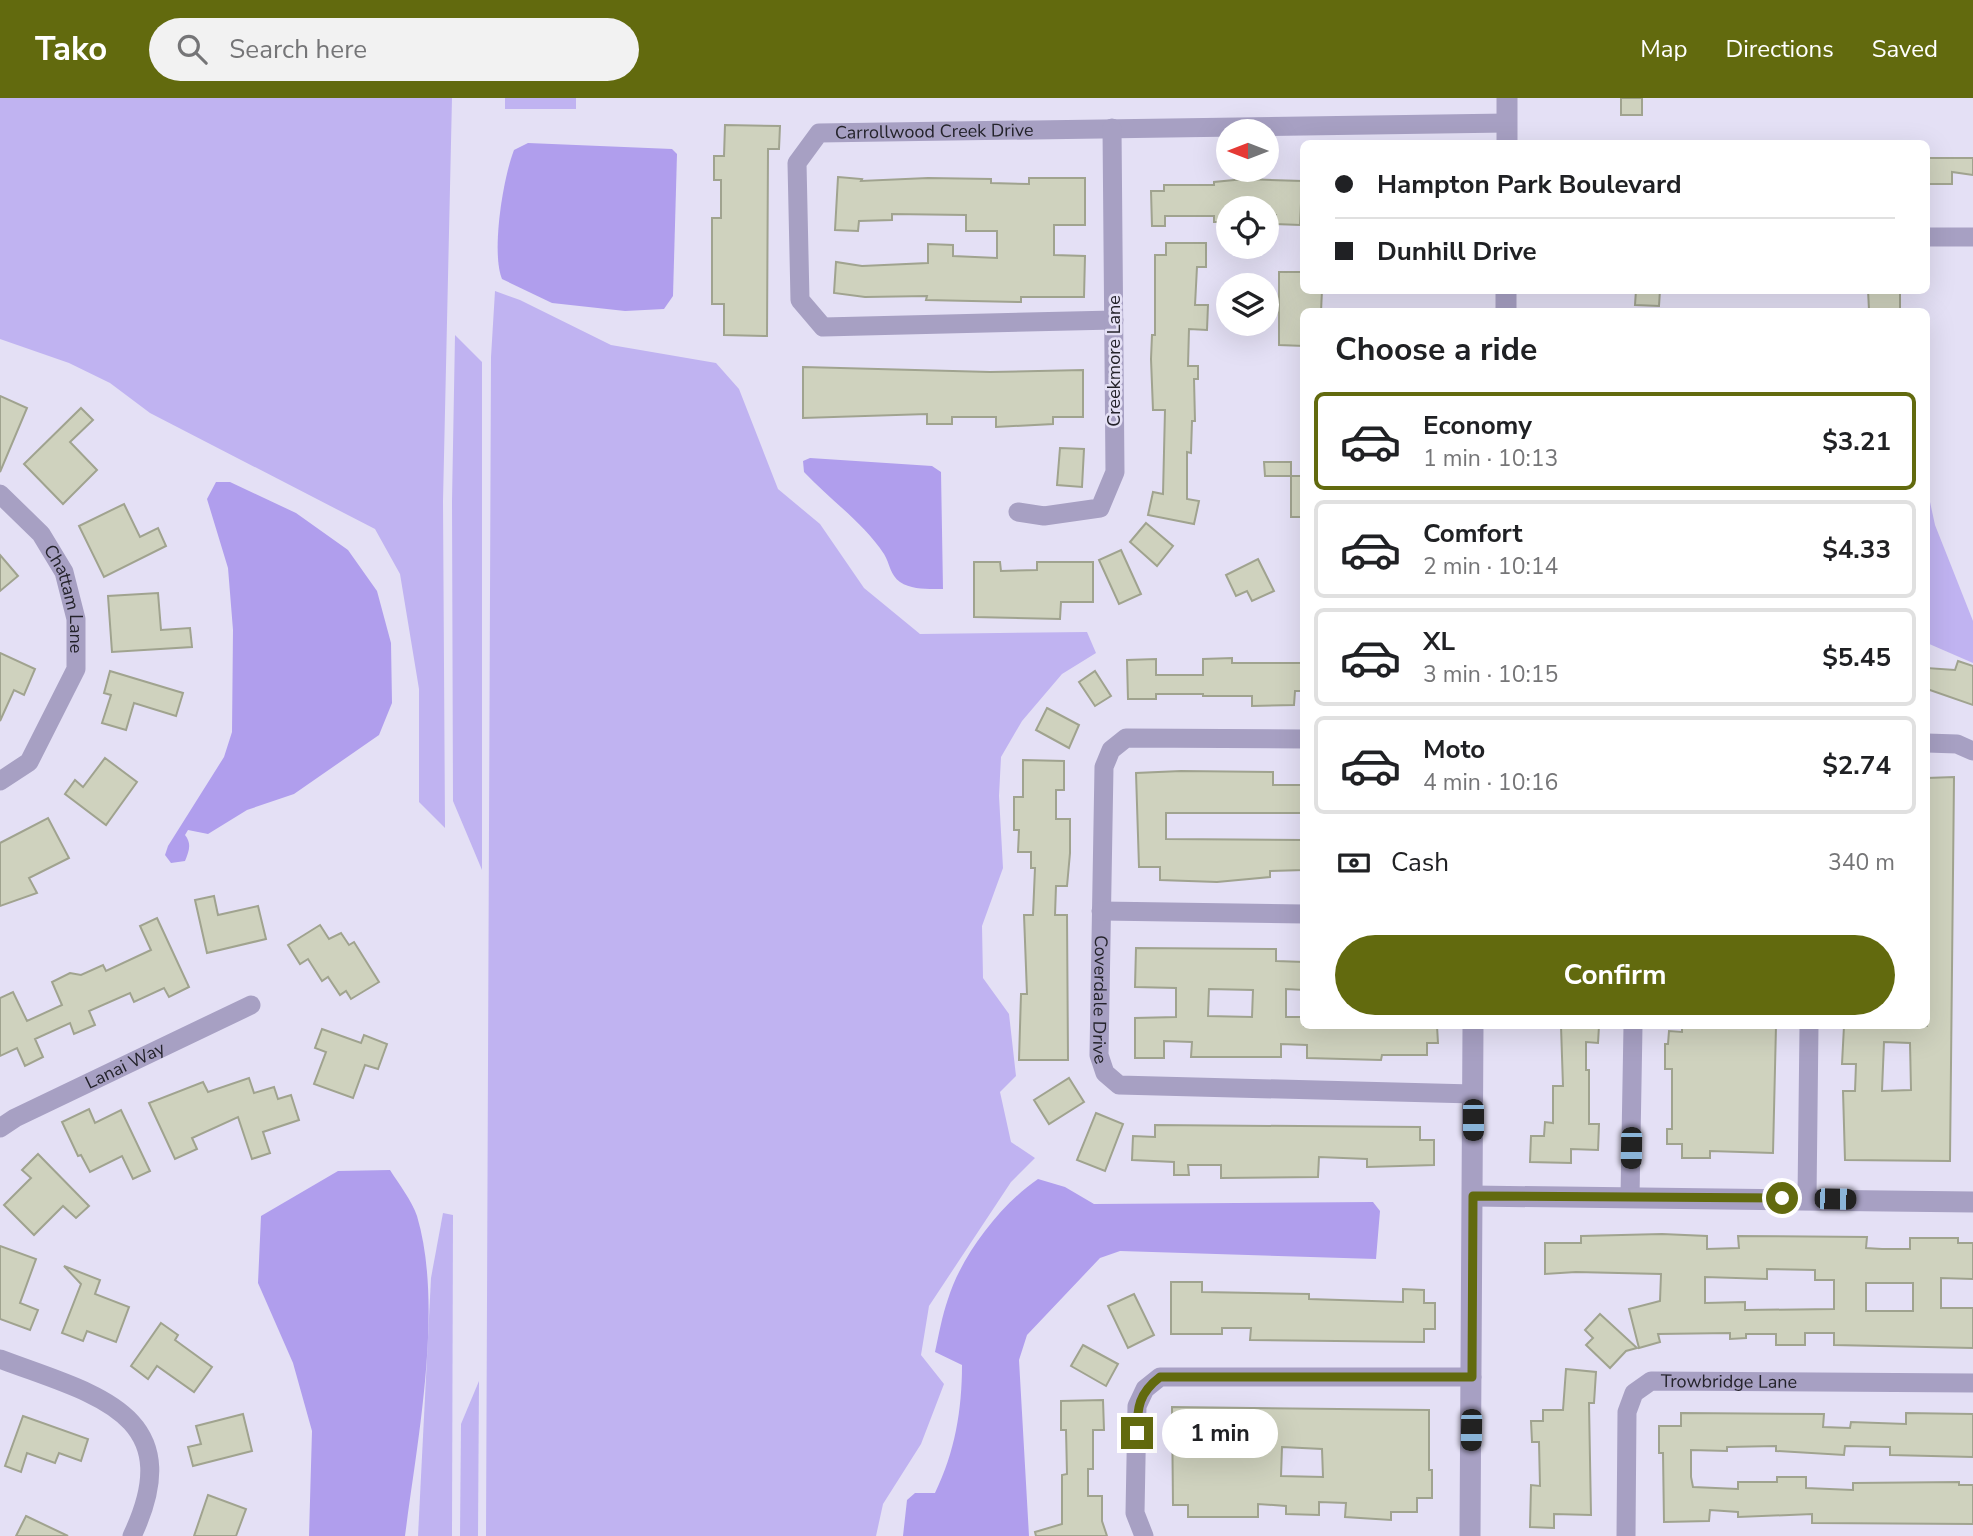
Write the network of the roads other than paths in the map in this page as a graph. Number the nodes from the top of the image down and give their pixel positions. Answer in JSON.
{"nodes":[{"id":1,"x":1507,"y":98,"type":"edge"},
{"id":2,"x":1112,"y":128,"type":"junction"},
{"id":3,"x":1507,"y":133,"type":"edge"},
{"id":4,"x":1930,"y":237,"type":"edge"},
{"id":5,"x":1973,"y":237,"type":"edge"},
{"id":6,"x":1114,"y":320,"type":"junction"},
{"id":7,"x":0,"y":494,"type":"edge"},
{"id":8,"x":1017,"y":512,"type":"dead end"},
{"id":9,"x":1300,"y":739,"type":"edge"},
{"id":10,"x":1930,"y":743,"type":"edge"},
{"id":11,"x":1973,"y":751,"type":"edge"},
{"id":12,"x":0,"y":780,"type":"edge"},
{"id":13,"x":1101,"y":911,"type":"junction"},
{"id":14,"x":1300,"y":914,"type":"edge"},
{"id":15,"x":251,"y":1005,"type":"dead end"},
{"id":16,"x":1473,"y":1029,"type":"edge"},
{"id":17,"x":1633,"y":1029,"type":"edge"},
{"id":18,"x":1809,"y":1029,"type":"edge"},
{"id":19,"x":1473,"y":1094,"type":"junction"},
{"id":20,"x":0,"y":1128,"type":"edge"},
{"id":21,"x":1473,"y":1196,"type":"junction"},
{"id":22,"x":1630,"y":1197,"type":"junction"},
{"id":23,"x":1807,"y":1198,"type":"junction"},
{"id":24,"x":1973,"y":1202,"type":"edge"},
{"id":25,"x":0,"y":1359,"type":"edge"},
{"id":26,"x":1472,"y":1377,"type":"junction"},
{"id":27,"x":1973,"y":1382,"type":"edge"},
{"id":28,"x":132,"y":1536,"type":"edge"},
{"id":29,"x":1144,"y":1536,"type":"edge"},
{"id":30,"x":1470,"y":1536,"type":"edge"},
{"id":31,"x":1626,"y":1536,"type":"edge"}],
"edges":[{"from":1,"to":3,"type":"street"},
{"from":2,"to":3,"type":"street","name":"Carrollwood Creek Drive"},
{"from":2,"to":6,"type":"street","name":"Creekmore Lane"},
{"from":2,"to":6,"type":"street","name":"Carrollwood Creek Drive"},
{"from":4,"to":5,"type":"street"},
{"from":6,"to":8,"type":"street","name":"Creekmore Lane"},
{"from":7,"to":12,"type":"street","name":"Chattam Lane"},
{"from":9,"to":13,"type":"street","name":"Coverdale Drive"},
{"from":10,"to":11,"type":"street"},
{"from":13,"to":14,"type":"street"},
{"from":13,"to":19,"type":"street","name":"Coverdale Drive"},
{"from":15,"to":20,"type":"street","name":"Lanai Way"},
{"from":16,"to":19,"type":"street"},
{"from":17,"to":22,"type":"street"},
{"from":18,"to":23,"type":"street"},
{"from":19,"to":21,"type":"street"},
{"from":21,"to":22,"type":"street"},
{"from":21,"to":26,"type":"street"},
{"from":22,"to":23,"type":"street"},
{"from":23,"to":24,"type":"street"},
{"from":25,"to":28,"type":"street"},
{"from":26,"to":29,"type":"street"},
{"from":26,"to":30,"type":"street"},
{"from":27,"to":31,"type":"street","name":"Trowbridge Lane"}]}
